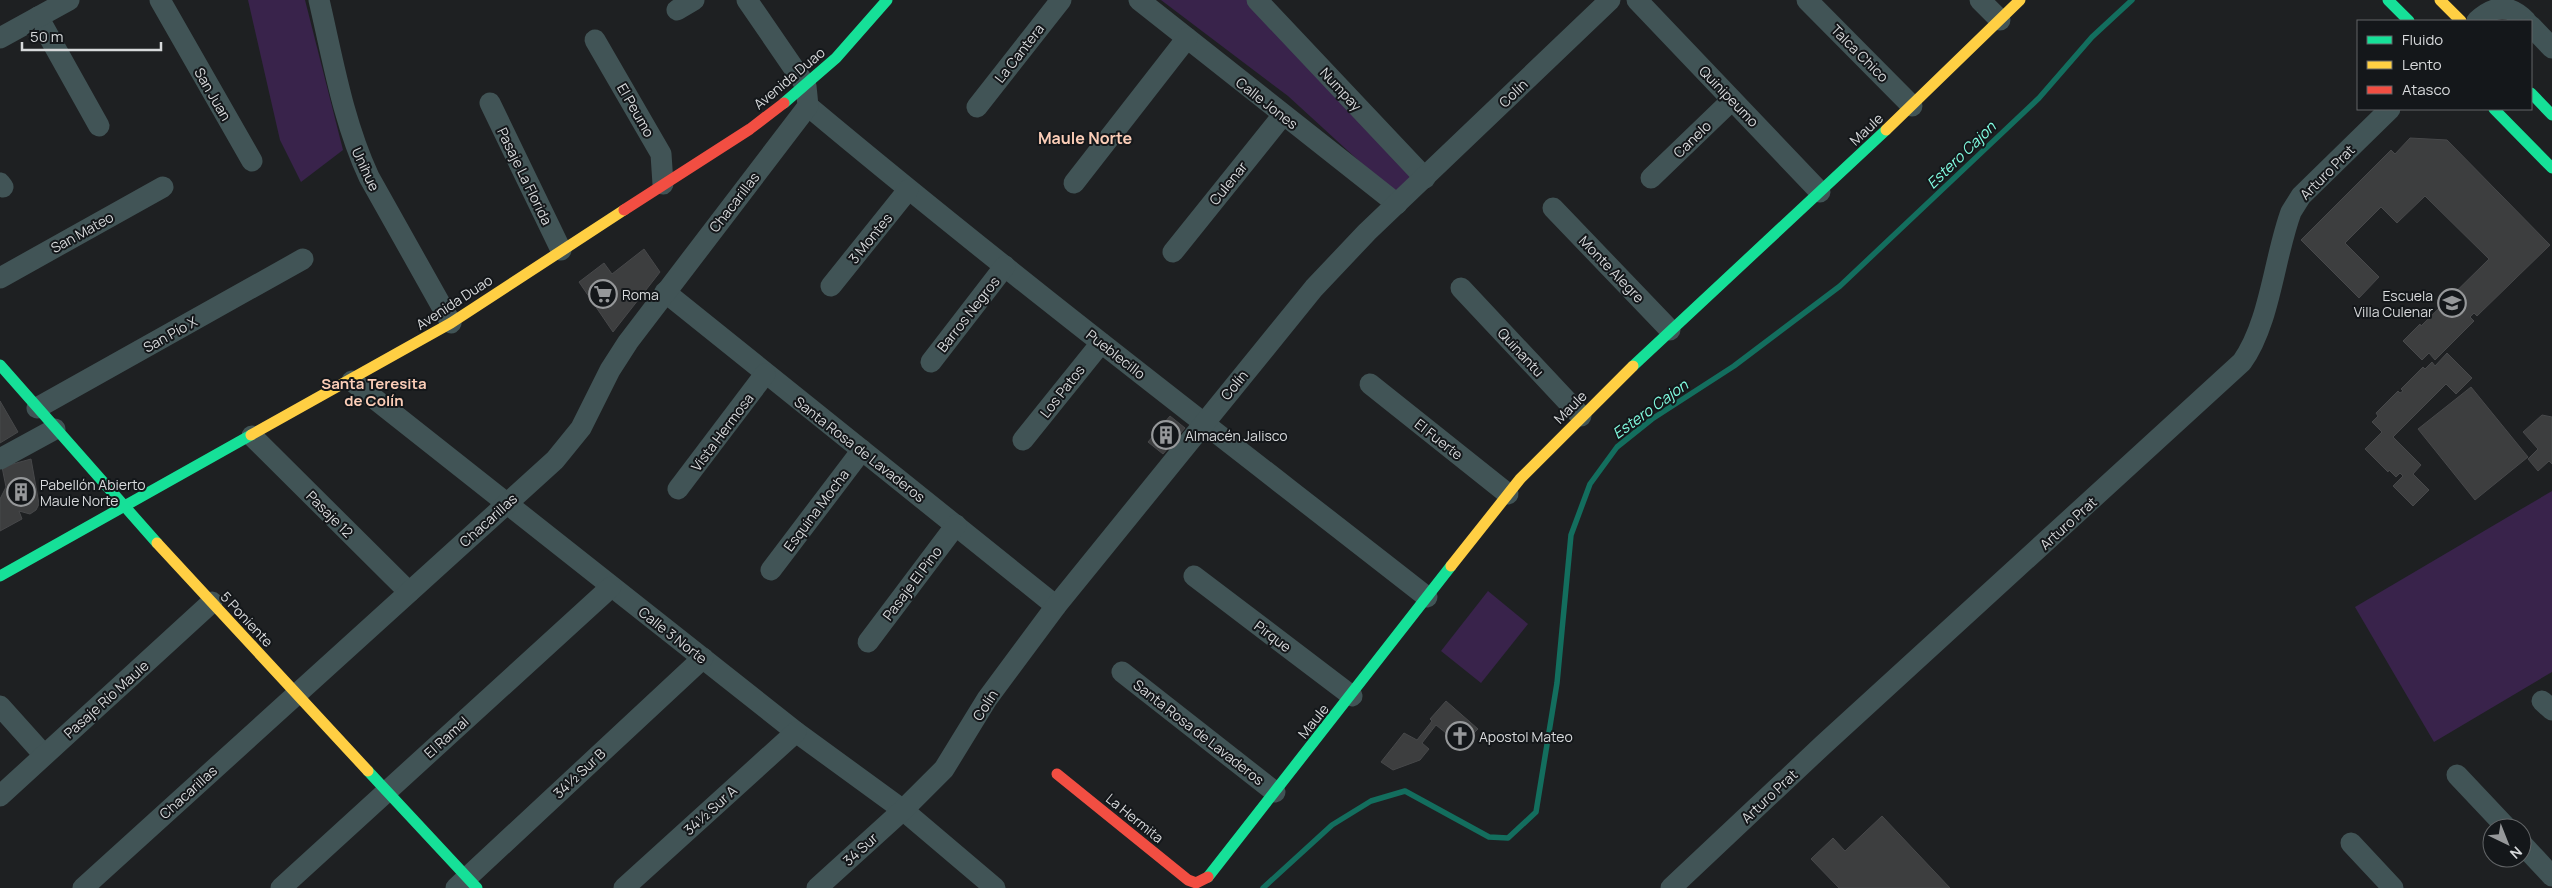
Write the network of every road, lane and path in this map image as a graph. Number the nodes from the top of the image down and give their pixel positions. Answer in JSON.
{"nodes":[{"id":1,"x":69,"y":0,"type":"edge"},
{"id":2,"x":160,"y":0,"type":"edge"},
{"id":3,"x":319,"y":0,"type":"edge"},
{"id":4,"x":747,"y":0,"type":"edge"},
{"id":5,"x":887,"y":0,"type":"edge"},
{"id":6,"x":1061,"y":0,"type":"edge"},
{"id":7,"x":1139,"y":0,"type":"edge"},
{"id":8,"x":1257,"y":0,"type":"edge"},
{"id":9,"x":1610,"y":0,"type":"edge"},
{"id":10,"x":1637,"y":0,"type":"edge"},
{"id":11,"x":1807,"y":0,"type":"edge"},
{"id":12,"x":1980,"y":0,"type":"edge"},
{"id":13,"x":2020,"y":0,"type":"edge"},
{"id":14,"x":2388,"y":0,"type":"edge"},
{"id":15,"x":2440,"y":0,"type":"edge"},
{"id":16,"x":38,"y":17,"type":"junction"},
{"id":17,"x":2000,"y":20,"type":"junction"},
{"id":18,"x":2408,"y":20,"type":"edge"},
{"id":19,"x":2460,"y":20,"type":"edge"},
{"id":20,"x":2478,"y":20,"type":"edge"},
{"id":21,"x":2525,"y":20,"type":"edge"},
{"id":22,"x":2532,"y":27,"type":"edge"},
{"id":23,"x":0,"y":38,"type":"edge"},
{"id":24,"x":1187,"y":38,"type":"junction"},
{"id":25,"x":595,"y":40,"type":"dead end"},
{"id":26,"x":2552,"y":48,"type":"edge"},
{"id":27,"x":2532,"y":94,"type":"edge"},
{"id":28,"x":807,"y":96,"type":"junction"},
{"id":29,"x":1732,"y":100,"type":"junction"},
{"id":30,"x":490,"y":103,"type":"dead end"},
{"id":31,"x":1912,"y":106,"type":"junction"},
{"id":32,"x":977,"y":107,"type":"dead end"},
{"id":33,"x":2389,"y":110,"type":"edge"},
{"id":34,"x":2495,"y":110,"type":"edge"},
{"id":35,"x":1283,"y":115,"type":"junction"},
{"id":36,"x":2552,"y":115,"type":"edge"},
{"id":37,"x":99,"y":126,"type":"dead end"},
{"id":38,"x":252,"y":161,"type":"dead end"},
{"id":39,"x":2552,"y":168,"type":"edge"},
{"id":40,"x":1425,"y":178,"type":"junction"},
{"id":41,"x":1651,"y":178,"type":"dead end"},
{"id":42,"x":663,"y":184,"type":"junction"},
{"id":43,"x":1074,"y":184,"type":"dead end"},
{"id":44,"x":163,"y":187,"type":"dead end"},
{"id":45,"x":908,"y":190,"type":"junction"},
{"id":46,"x":1820,"y":192,"type":"junction"},
{"id":47,"x":1396,"y":204,"type":"junction"},
{"id":48,"x":1553,"y":208,"type":"dead end"},
{"id":49,"x":561,"y":250,"type":"junction"},
{"id":50,"x":1173,"y":252,"type":"dead end"},
{"id":51,"x":303,"y":260,"type":"dead end"},
{"id":52,"x":1005,"y":266,"type":"junction"},
{"id":53,"x":0,"y":278,"type":"edge"},
{"id":54,"x":832,"y":286,"type":"dead end"},
{"id":55,"x":1461,"y":288,"type":"dead end"},
{"id":56,"x":665,"y":292,"type":"junction"},
{"id":57,"x":451,"y":323,"type":"junction"},
{"id":58,"x":1670,"y":330,"type":"junction"},
{"id":59,"x":1101,"y":343,"type":"junction"},
{"id":60,"x":931,"y":362,"type":"dead end"},
{"id":61,"x":0,"y":365,"type":"edge"},
{"id":62,"x":765,"y":374,"type":"junction"},
{"id":63,"x":352,"y":381,"type":"junction"},
{"id":64,"x":1370,"y":384,"type":"dead end"},
{"id":65,"x":37,"y":408,"type":"junction"},
{"id":66,"x":1582,"y":416,"type":"junction"},
{"id":67,"x":1204,"y":422,"type":"junction"},
{"id":68,"x":55,"y":428,"type":"junction"},
{"id":69,"x":252,"y":436,"type":"junction"},
{"id":70,"x":1024,"y":440,"type":"dead end"},
{"id":71,"x":862,"y":450,"type":"junction"},
{"id":72,"x":0,"y":459,"type":"edge"},
{"id":73,"x":678,"y":489,"type":"dead end"},
{"id":74,"x":1508,"y":494,"type":"junction"},
{"id":75,"x":506,"y":504,"type":"junction"},
{"id":76,"x":124,"y":508,"type":"junction"},
{"id":77,"x":956,"y":525,"type":"junction"},
{"id":78,"x":771,"y":570,"type":"dead end"},
{"id":79,"x":0,"y":576,"type":"edge"},
{"id":80,"x":1194,"y":576,"type":"dead end"},
{"id":81,"x":611,"y":587,"type":"junction"},
{"id":82,"x":409,"y":592,"type":"junction"},
{"id":83,"x":1427,"y":598,"type":"junction"},
{"id":84,"x":212,"y":602,"type":"junction"},
{"id":85,"x":1056,"y":606,"type":"junction"},
{"id":86,"x":868,"y":642,"type":"dead end"},
{"id":87,"x":703,"y":658,"type":"junction"},
{"id":88,"x":1122,"y":672,"type":"dead end"},
{"id":89,"x":296,"y":694,"type":"junction"},
{"id":90,"x":1352,"y":696,"type":"junction"},
{"id":91,"x":0,"y":706,"type":"edge"},
{"id":92,"x":796,"y":732,"type":"junction"},
{"id":93,"x":44,"y":756,"type":"junction"},
{"id":94,"x":1057,"y":774,"type":"dead end"},
{"id":95,"x":2457,"y":775,"type":"dead end"},
{"id":96,"x":388,"y":791,"type":"junction"},
{"id":97,"x":1275,"y":792,"type":"junction"},
{"id":98,"x":0,"y":796,"type":"edge"},
{"id":99,"x":903,"y":810,"type":"junction"},
{"id":100,"x":2498,"y":818,"type":"edge"},
{"id":101,"x":2351,"y":843,"type":"dead end"},
{"id":102,"x":2532,"y":855,"type":"edge"},
{"id":103,"x":2552,"y":876,"type":"edge"},
{"id":104,"x":1196,"y":883,"type":"joint"},
{"id":105,"x":467,"y":884,"type":"edge"},
{"id":106,"x":828,"y":885,"type":"edge"},
{"id":107,"x":83,"y":888,"type":"edge"},
{"id":108,"x":281,"y":888,"type":"edge"},
{"id":109,"x":624,"y":888,"type":"edge"},
{"id":110,"x":995,"y":888,"type":"edge"},
{"id":111,"x":1671,"y":888,"type":"edge"},
{"id":112,"x":2393,"y":888,"type":"edge"}],
"edges":[{"from":1,"to":16,"type":"street"},
{"from":2,"to":38,"type":"street","name":"San Juan"},
{"from":3,"to":57,"type":"street","name":"Unihue"},
{"from":4,"to":28,"type":"street","name":"Pueblecillo"},
{"from":5,"to":28,"type":"street","name":"Avenida Duao"},
{"from":6,"to":32,"type":"street","name":"La Cantera"},
{"from":7,"to":24,"type":"street","name":"Calle Jones"},
{"from":8,"to":40,"type":"street","name":"Numpay"},
{"from":9,"to":40,"type":"street","name":"Colín"},
{"from":10,"to":29,"type":"street","name":"Quinipeumo"},
{"from":11,"to":31,"type":"street","name":"Talca Chico"},
{"from":12,"to":17,"type":"street"},
{"from":13,"to":17,"type":"street","name":"Maule"},
{"from":14,"to":18,"type":"street"},
{"from":15,"to":19,"type":"street"},
{"from":16,"to":23,"type":"street"},
{"from":16,"to":37,"type":"street"},
{"from":17,"to":31,"type":"street","name":"Maule"},
{"from":20,"to":21,"type":"street"},
{"from":22,"to":26,"type":"street"},
{"from":24,"to":35,"type":"street","name":"Calle Jones"},
{"from":24,"to":43,"type":"street"},
{"from":25,"to":42,"type":"street","name":"El Peumo"},
{"from":27,"to":36,"type":"street"},
{"from":28,"to":42,"type":"street","name":"Avenida Duao"},
{"from":28,"to":45,"type":"street","name":"Pueblecillo"},
{"from":28,"to":56,"type":"street","name":"Chacarillas"},
{"from":29,"to":41,"type":"street","name":"Canelo"},
{"from":29,"to":46,"type":"street","name":"Quinipeumo"},
{"from":30,"to":49,"type":"street","name":"Pasaje La Florida"},
{"from":31,"to":46,"type":"street","name":"Maule"},
{"from":33,"to":111,"type":"street","name":"Arturo Prat"},
{"from":34,"to":39,"type":"street"},
{"from":35,"to":47,"type":"street","name":"Calle Jones"},
{"from":35,"to":50,"type":"street","name":"Culenar"},
{"from":40,"to":47,"type":"street","name":"Colín"},
{"from":42,"to":49,"type":"street","name":"Avenida Duao"},
{"from":44,"to":53,"type":"street","name":"San Mateo"},
{"from":45,"to":52,"type":"street","name":"Pueblecillo"},
{"from":45,"to":54,"type":"street","name":"3 Montes"},
{"from":46,"to":58,"type":"street","name":"Maule"},
{"from":47,"to":67,"type":"street","name":"Colín"},
{"from":48,"to":58,"type":"street","name":"Monte Alegre"},
{"from":49,"to":57,"type":"street","name":"Avenida Duao"},
{"from":51,"to":65,"type":"street","name":"San Pío X"},
{"from":52,"to":59,"type":"street","name":"Pueblecillo"},
{"from":52,"to":60,"type":"street","name":"Barros Negros"},
{"from":55,"to":66,"type":"street","name":"Quinantu"},
{"from":56,"to":62,"type":"street","name":"Santa Rosa de Lavaderos"},
{"from":56,"to":75,"type":"street","name":"Chacarillas"},
{"from":57,"to":63,"type":"street","name":"Avenida Duao"},
{"from":58,"to":66,"type":"street","name":"Maule"},
{"from":59,"to":67,"type":"street","name":"Pueblecillo"},
{"from":59,"to":70,"type":"street","name":"Los Patos"},
{"from":61,"to":65,"type":"street","name":"5 Poniente"},
{"from":62,"to":71,"type":"street","name":"Santa Rosa de Lavaderos"},
{"from":62,"to":73,"type":"street","name":"Vista Hermosa"},
{"from":63,"to":69,"type":"street","name":"Avenida Duao"},
{"from":63,"to":75,"type":"street","name":"Calle 3 Norte"},
{"from":64,"to":74,"type":"street","name":"El Fuerte"},
{"from":65,"to":68,"type":"street","name":"5 Poniente"},
{"from":66,"to":74,"type":"street","name":"Maule"},
{"from":67,"to":83,"type":"street","name":"Pueblecillo"},
{"from":67,"to":85,"type":"street","name":"Colín"},
{"from":68,"to":72,"type":"street"},
{"from":68,"to":76,"type":"street","name":"5 Poniente"},
{"from":69,"to":76,"type":"street","name":"Avenida Duao"},
{"from":69,"to":82,"type":"street","name":"Pasaje 12"},
{"from":71,"to":77,"type":"street","name":"Santa Rosa de Lavaderos"},
{"from":71,"to":78,"type":"street","name":"Esquina Mocha"},
{"from":74,"to":83,"type":"street","name":"Maule"},
{"from":75,"to":81,"type":"street","name":"Calle 3 Norte"},
{"from":75,"to":82,"type":"street","name":"Chacarillas"},
{"from":76,"to":79,"type":"street","name":"Avenida Duao"},
{"from":76,"to":84,"type":"street","name":"5 Poniente"},
{"from":77,"to":85,"type":"street","name":"Santa Rosa de Lavaderos"},
{"from":77,"to":86,"type":"street","name":"Pasaje El Pino"},
{"from":80,"to":90,"type":"street","name":"Pirque"},
{"from":81,"to":87,"type":"street","name":"Calle 3 Norte"},
{"from":81,"to":96,"type":"street","name":"El Ramal"},
{"from":82,"to":89,"type":"street","name":"Chacarillas"},
{"from":83,"to":90,"type":"street","name":"Maule"},
{"from":84,"to":89,"type":"street","name":"5 Poniente"},
{"from":84,"to":93,"type":"street","name":"Pasaje Río Maule"},
{"from":85,"to":99,"type":"street","name":"Colín"},
{"from":87,"to":92,"type":"street","name":"Calle 3 Norte"},
{"from":87,"to":105,"type":"street","name":"34½ Sur B"},
{"from":88,"to":97,"type":"street","name":"Santa Rosa de Lavaderos"},
{"from":89,"to":96,"type":"street","name":"5 Poniente"},
{"from":89,"to":107,"type":"street","name":"Chacarillas"},
{"from":90,"to":97,"type":"street","name":"Maule"},
{"from":91,"to":93,"type":"street"},
{"from":92,"to":99,"type":"street","name":"Calle 3 Norte"},
{"from":92,"to":109,"type":"street","name":"34½ Sur A"},
{"from":93,"to":98,"type":"street","name":"Pasaje Río Maule"},
{"from":94,"to":104,"type":"street","name":"La Hermita"},
{"from":95,"to":100,"type":"street"},
{"from":96,"to":105,"type":"street","name":"5 Poniente"},
{"from":96,"to":108,"type":"street","name":"El Ramal"},
{"from":97,"to":104,"type":"street","name":"Maule"},
{"from":99,"to":106,"type":"street","name":"34 Sur"},
{"from":99,"to":110,"type":"street","name":"Calle 3 Norte"},
{"from":101,"to":112,"type":"street"},
{"from":102,"to":103,"type":"street"}]}
